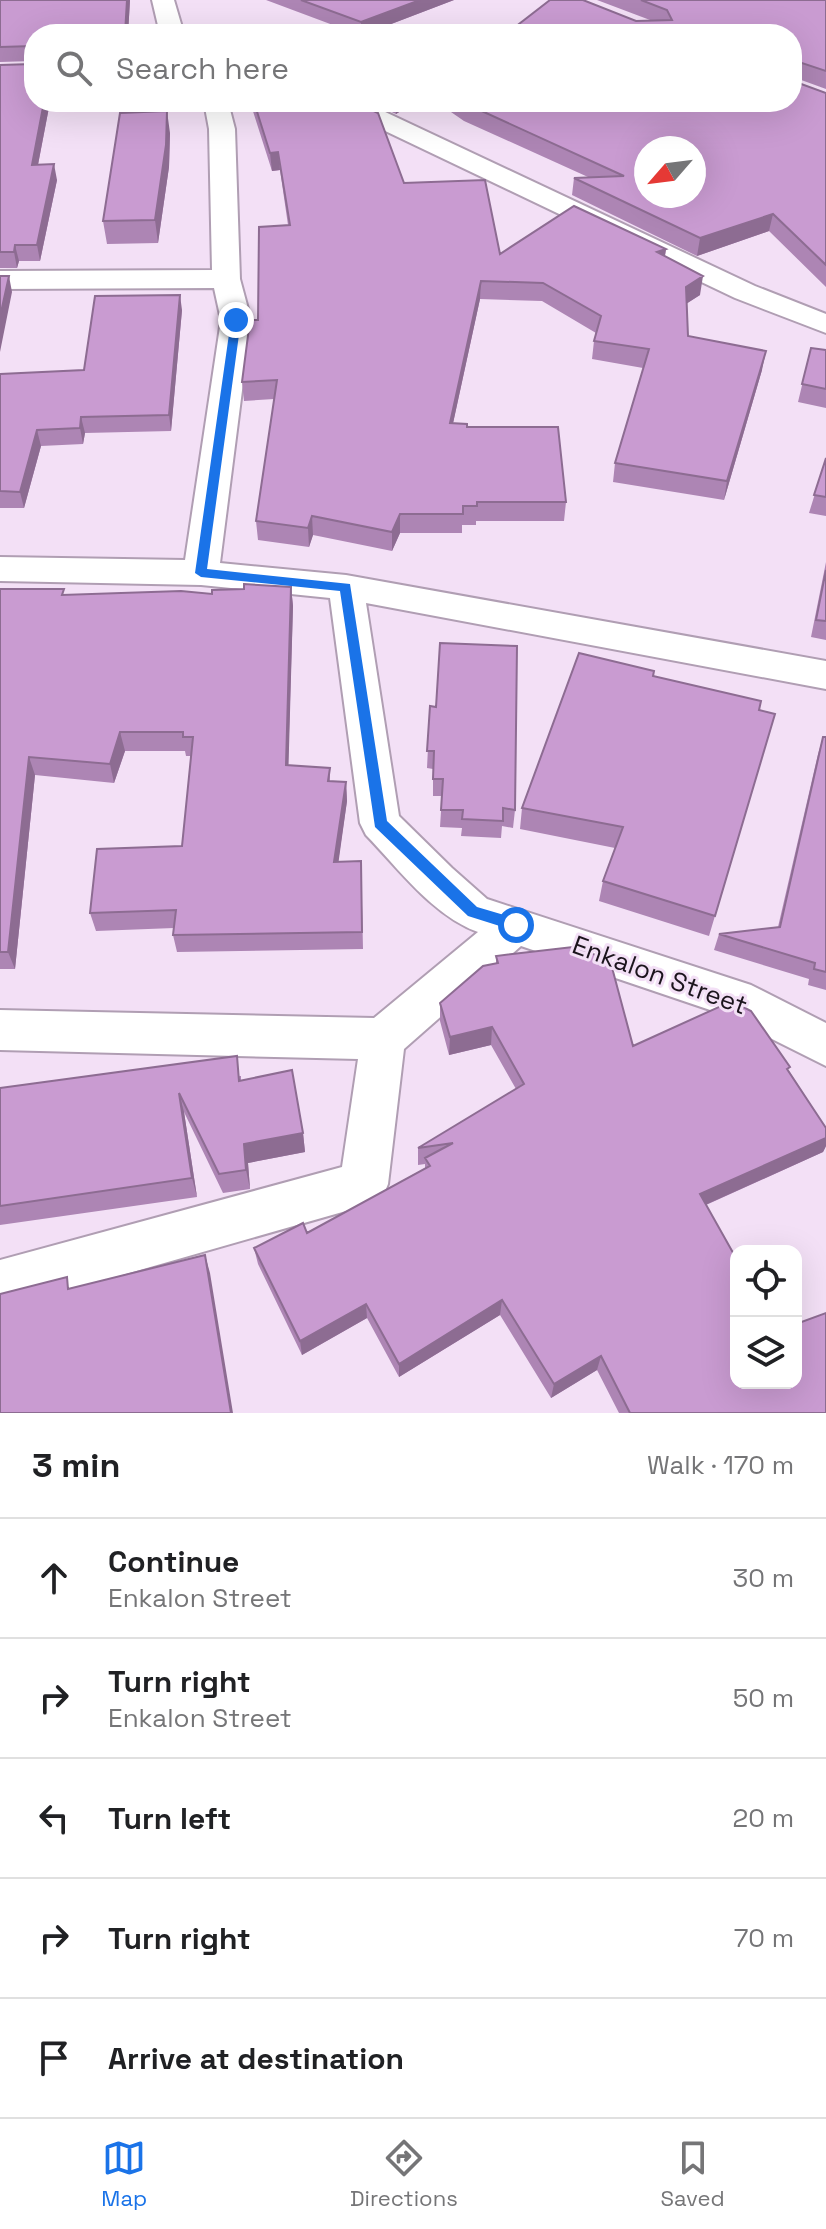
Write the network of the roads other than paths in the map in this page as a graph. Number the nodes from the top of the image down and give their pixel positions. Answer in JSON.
{"nodes":[{"id":1,"x":163,"y":0,"type":"edge"},
{"id":2,"x":174,"y":24,"type":"edge"},
{"id":3,"x":218,"y":112,"type":"edge"},
{"id":4,"x":365,"y":112,"type":"edge"},
{"id":5,"x":226,"y":279,"type":"junction"},
{"id":6,"x":0,"y":280,"type":"edge"},
{"id":7,"x":826,"y":324,"type":"edge"},
{"id":8,"x":0,"y":569,"type":"edge"},
{"id":9,"x":201,"y":573,"type":"junction"},
{"id":10,"x":346,"y":587,"type":"junction"},
{"id":11,"x":826,"y":675,"type":"edge"},
{"id":12,"x":516,"y":925,"type":"junction"},
{"id":13,"x":0,"y":1030,"type":"edge"},
{"id":14,"x":383,"y":1039,"type":"junction"},
{"id":15,"x":826,"y":1045,"type":"edge"},
{"id":16,"x":0,"y":1285,"type":"edge"}],
"edges":[{"from":1,"to":2,"type":"street"},
{"from":3,"to":5,"type":"street"},
{"from":4,"to":7,"type":"street"},
{"from":5,"to":6,"type":"street"},
{"from":5,"to":9,"type":"street"},
{"from":8,"to":9,"type":"street"},
{"from":9,"to":10,"type":"street"},
{"from":10,"to":11,"type":"street"},
{"from":10,"to":12,"type":"street","name":"Enkalon Street"},
{"from":12,"to":14,"type":"street"},
{"from":12,"to":15,"type":"street","name":"Enkalon Street"},
{"from":13,"to":14,"type":"street"},
{"from":14,"to":16,"type":"street"}]}
